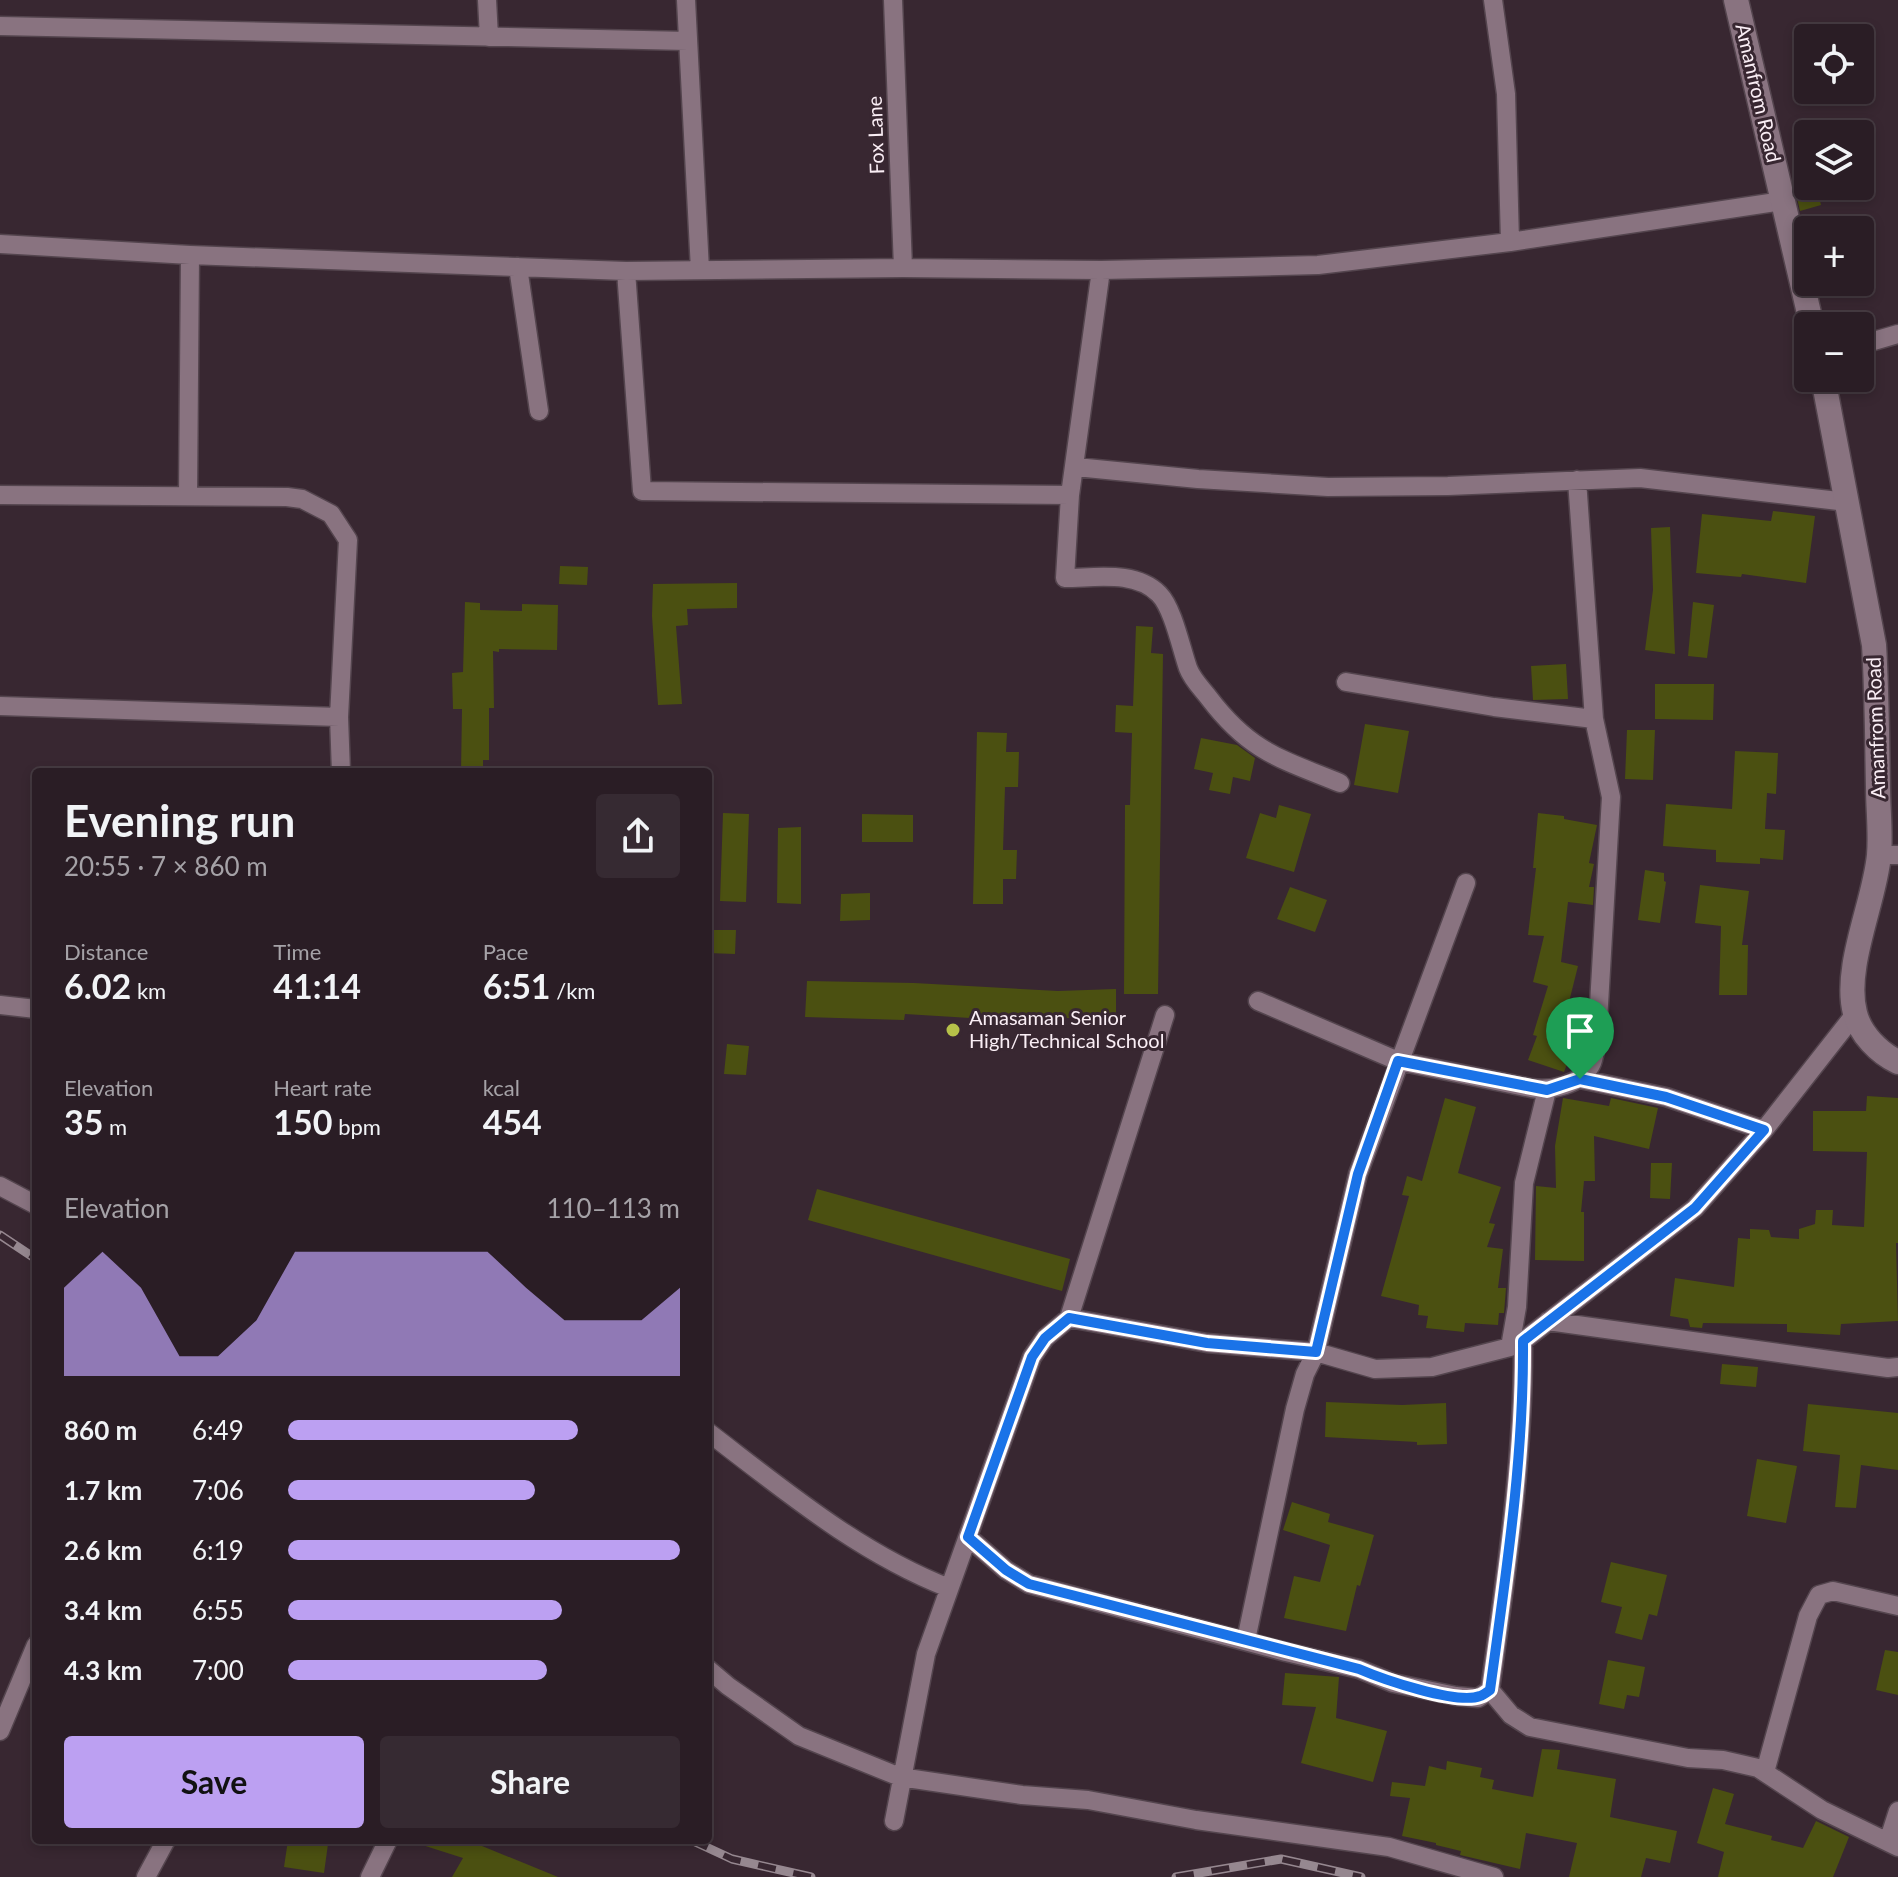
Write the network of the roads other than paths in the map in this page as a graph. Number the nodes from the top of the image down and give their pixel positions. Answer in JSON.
{"nodes":[{"id":1,"x":487,"y":0,"type":"edge"},
{"id":2,"x":686,"y":0,"type":"edge"},
{"id":3,"x":893,"y":0,"type":"edge"},
{"id":4,"x":1493,"y":0,"type":"edge"},
{"id":5,"x":1736,"y":0,"type":"edge"},
{"id":6,"x":0,"y":26,"type":"edge"},
{"id":7,"x":489,"y":37,"type":"junction"},
{"id":8,"x":688,"y":41,"type":"junction"},
{"id":9,"x":1783,"y":201,"type":"junction"},
{"id":10,"x":1510,"y":242,"type":"junction"},
{"id":11,"x":0,"y":244,"type":"edge"},
{"id":12,"x":190,"y":255,"type":"junction"},
{"id":13,"x":518,"y":267,"type":"junction"},
{"id":14,"x":903,"y":268,"type":"junction"},
{"id":15,"x":700,"y":270,"type":"junction"},
{"id":16,"x":1101,"y":270,"type":"junction"},
{"id":17,"x":626,"y":271,"type":"junction"},
{"id":18,"x":1809,"y":312,"type":"edge"},
{"id":19,"x":1898,"y":334,"type":"edge"},
{"id":20,"x":1874,"y":341,"type":"edge"},
{"id":21,"x":1826,"y":392,"type":"edge"},
{"id":22,"x":539,"y":411,"type":"dead end"},
{"id":23,"x":1076,"y":467,"type":"junction"},
{"id":24,"x":1577,"y":480,"type":"junction"},
{"id":25,"x":0,"y":495,"type":"edge"},
{"id":26,"x":1070,"y":495,"type":"junction"},
{"id":27,"x":188,"y":496,"type":"junction"},
{"id":28,"x":1847,"y":502,"type":"junction"},
{"id":29,"x":1346,"y":682,"type":"dead end"},
{"id":30,"x":0,"y":706,"type":"edge"},
{"id":31,"x":339,"y":717,"type":"junction"},
{"id":32,"x":1594,"y":719,"type":"junction"},
{"id":33,"x":341,"y":768,"type":"edge"},
{"id":34,"x":1340,"y":783,"type":"dead end"},
{"id":35,"x":1889,"y":855,"type":"edge"},
{"id":36,"x":1466,"y":883,"type":"dead end"},
{"id":37,"x":1258,"y":1001,"type":"dead end"},
{"id":38,"x":0,"y":1005,"type":"edge"},
{"id":39,"x":32,"y":1009,"type":"edge"},
{"id":40,"x":1855,"y":1014,"type":"junction"},
{"id":41,"x":1165,"y":1015,"type":"dead end"},
{"id":42,"x":1398,"y":1061,"type":"junction"},
{"id":43,"x":1898,"y":1062,"type":"edge"},
{"id":44,"x":1580,"y":1079,"type":"junction"},
{"id":45,"x":1547,"y":1090,"type":"junction"},
{"id":46,"x":1764,"y":1130,"type":"junction"},
{"id":47,"x":0,"y":1186,"type":"edge"},
{"id":48,"x":32,"y":1203,"type":"edge"},
{"id":49,"x":1069,"y":1318,"type":"junction"},
{"id":50,"x":1548,"y":1321,"type":"junction"},
{"id":51,"x":1517,"y":1344,"type":"junction"},
{"id":52,"x":1316,"y":1352,"type":"junction"},
{"id":53,"x":1898,"y":1367,"type":"edge"},
{"id":54,"x":712,"y":1435,"type":"edge"},
{"id":55,"x":968,"y":1537,"type":"junction"},
{"id":56,"x":949,"y":1588,"type":"junction"},
{"id":57,"x":1898,"y":1606,"type":"edge"},
{"id":58,"x":1246,"y":1640,"type":"junction"},
{"id":59,"x":32,"y":1655,"type":"edge"},
{"id":60,"x":712,"y":1672,"type":"edge"},
{"id":61,"x":1490,"y":1690,"type":"junction"},
{"id":62,"x":0,"y":1731,"type":"edge"},
{"id":63,"x":1765,"y":1772,"type":"junction"},
{"id":64,"x":900,"y":1777,"type":"junction"},
{"id":65,"x":1898,"y":1811,"type":"edge"},
{"id":66,"x":894,"y":1821,"type":"dead end"},
{"id":67,"x":164,"y":1844,"type":"edge"},
{"id":68,"x":386,"y":1844,"type":"edge"},
{"id":69,"x":1893,"y":1845,"type":"edge"},
{"id":70,"x":146,"y":1877,"type":"edge"},
{"id":71,"x":370,"y":1877,"type":"edge"},
{"id":72,"x":1494,"y":1877,"type":"edge"}],
"edges":[{"from":1,"to":7,"type":"street"},
{"from":2,"to":8,"type":"street"},
{"from":3,"to":14,"type":"street","name":"Fox Lane"},
{"from":4,"to":10,"type":"street"},
{"from":5,"to":9,"type":"street","name":"Amanfrom Road"},
{"from":6,"to":7,"type":"street"},
{"from":7,"to":8,"type":"street"},
{"from":8,"to":15,"type":"street"},
{"from":9,"to":10,"type":"street"},
{"from":9,"to":18,"type":"street","name":"Amanfrom Road"},
{"from":10,"to":16,"type":"street"},
{"from":11,"to":12,"type":"street"},
{"from":12,"to":13,"type":"street"},
{"from":12,"to":27,"type":"street"},
{"from":13,"to":17,"type":"street"},
{"from":13,"to":22,"type":"street"},
{"from":14,"to":15,"type":"street"},
{"from":14,"to":16,"type":"street"},
{"from":15,"to":17,"type":"street"},
{"from":16,"to":23,"type":"street"},
{"from":17,"to":26,"type":"street"},
{"from":19,"to":20,"type":"street"},
{"from":21,"to":28,"type":"street","name":"Amanfrom Road"},
{"from":23,"to":24,"type":"street"},
{"from":23,"to":26,"type":"street"},
{"from":24,"to":28,"type":"street"},
{"from":24,"to":32,"type":"street"},
{"from":25,"to":27,"type":"street"},
{"from":26,"to":34,"type":"street"},
{"from":27,"to":31,"type":"street"},
{"from":28,"to":35,"type":"street","name":"Amanfrom Road"},
{"from":29,"to":32,"type":"street"},
{"from":30,"to":31,"type":"street"},
{"from":31,"to":33,"type":"street"},
{"from":32,"to":44,"type":"street"},
{"from":35,"to":40,"type":"street","name":"Amanfrom Road"},
{"from":36,"to":42,"type":"street"},
{"from":37,"to":42,"type":"street"},
{"from":38,"to":39,"type":"street"},
{"from":40,"to":43,"type":"street"},
{"from":40,"to":46,"type":"street"},
{"from":41,"to":49,"type":"street"},
{"from":42,"to":45,"type":"street"},
{"from":42,"to":52,"type":"street"},
{"from":44,"to":45,"type":"street"},
{"from":44,"to":46,"type":"street"},
{"from":45,"to":51,"type":"street"},
{"from":46,"to":50,"type":"street"},
{"from":47,"to":48,"type":"street"},
{"from":49,"to":52,"type":"street"},
{"from":49,"to":55,"type":"street"},
{"from":50,"to":51,"type":"street"},
{"from":50,"to":53,"type":"street"},
{"from":51,"to":52,"type":"street"},
{"from":51,"to":61,"type":"street"},
{"from":52,"to":58,"type":"street"},
{"from":54,"to":56,"type":"street"},
{"from":55,"to":56,"type":"street"},
{"from":55,"to":58,"type":"street"},
{"from":56,"to":64,"type":"street"},
{"from":57,"to":63,"type":"street"},
{"from":58,"to":61,"type":"street"},
{"from":59,"to":62,"type":"street"},
{"from":60,"to":64,"type":"street"},
{"from":61,"to":63,"type":"street"},
{"from":63,"to":69,"type":"street"},
{"from":64,"to":66,"type":"street"},
{"from":64,"to":72,"type":"street"},
{"from":65,"to":69,"type":"street"},
{"from":67,"to":70,"type":"street"},
{"from":68,"to":71,"type":"street"}]}
